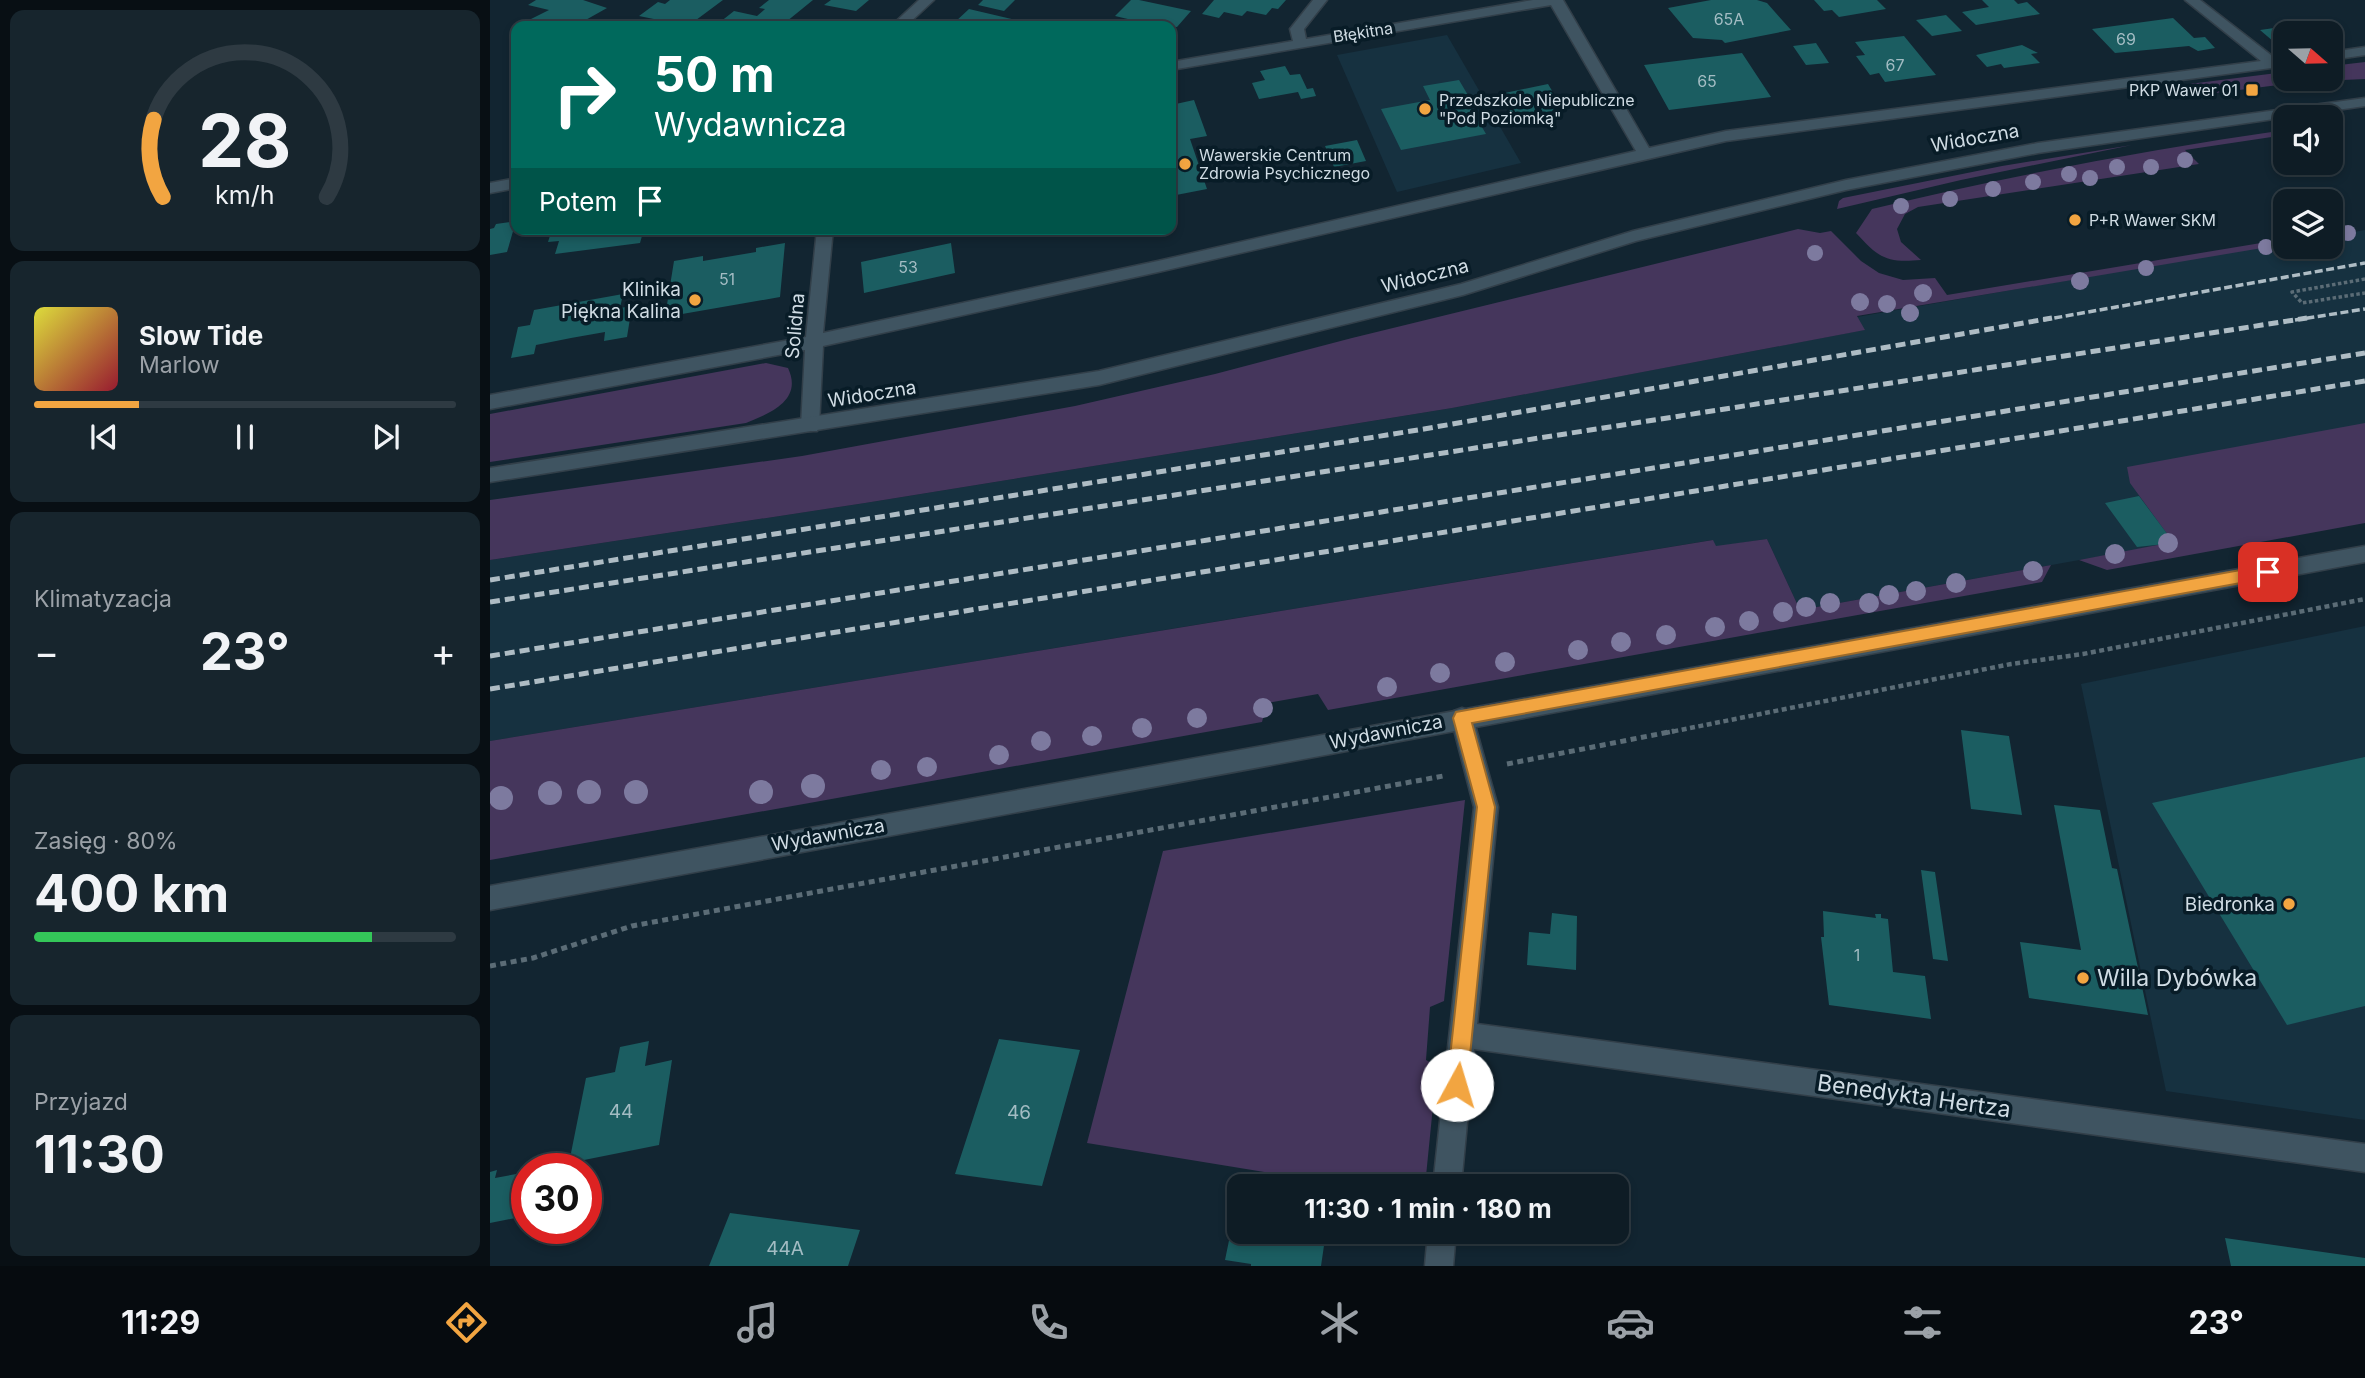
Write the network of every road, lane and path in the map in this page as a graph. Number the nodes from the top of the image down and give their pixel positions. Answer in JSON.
{"nodes":[{"id":1,"x":928,"y":0,"type":"edge"},
{"id":2,"x":1320,"y":0,"type":"edge"},
{"id":3,"x":1555,"y":0,"type":"edge"},
{"id":4,"x":2192,"y":0,"type":"edge"},
{"id":5,"x":904,"y":21,"type":"edge"},
{"id":6,"x":1300,"y":43,"type":"junction"},
{"id":7,"x":2365,"y":51,"type":"edge"},
{"id":8,"x":2343,"y":54,"type":"edge"},
{"id":9,"x":2273,"y":58,"type":"edge"},
{"id":10,"x":2273,"y":63,"type":"edge"},
{"id":11,"x":1176,"y":65,"type":"edge"},
{"id":12,"x":2365,"y":102,"type":"edge"},
{"id":13,"x":1644,"y":152,"type":"junction"},
{"id":14,"x":511,"y":184,"type":"edge"},
{"id":15,"x":490,"y":188,"type":"edge"},
{"id":16,"x":824,"y":235,"type":"edge"},
{"id":17,"x":2365,"y":279,"type":"edge"},
{"id":18,"x":2365,"y":293,"type":"edge"},
{"id":19,"x":814,"y":341,"type":"junction"},
{"id":20,"x":490,"y":402,"type":"edge"},
{"id":21,"x":810,"y":426,"type":"junction"},
{"id":22,"x":490,"y":475,"type":"edge"},
{"id":23,"x":2365,"y":554,"type":"edge"},
{"id":24,"x":2365,"y":599,"type":"edge"},
{"id":25,"x":1462,"y":718,"type":"junction"},
{"id":26,"x":1476,"y":770,"type":"junction"},
{"id":27,"x":490,"y":898,"type":"edge"},
{"id":28,"x":490,"y":966,"type":"edge"},
{"id":29,"x":1463,"y":1035,"type":"junction"},
{"id":30,"x":2365,"y":1158,"type":"edge"},
{"id":31,"x":1448,"y":1174,"type":"edge"},
{"id":32,"x":1441,"y":1244,"type":"edge"},
{"id":33,"x":1439,"y":1266,"type":"edge"}],
"edges":[{"from":1,"to":5,"type":"street"},
{"from":2,"to":6,"type":"street"},
{"from":3,"to":6,"type":"street","name":"Błękitna"},
{"from":3,"to":13,"type":"street"},
{"from":4,"to":9,"type":"street"},
{"from":6,"to":11,"type":"street","name":"Błękitna"},
{"from":7,"to":8,"type":"street"},
{"from":10,"to":13,"type":"street","name":"Widoczna"},
{"from":12,"to":21,"type":"street","name":"Widoczna"},
{"from":13,"to":19,"type":"street","name":"Widoczna"},
{"from":14,"to":15,"type":"street"},
{"from":16,"to":19,"type":"street","name":"Solidna"},
{"from":17,"to":18,"type":"path"},
{"from":19,"to":20,"type":"street","name":"Widoczna"},
{"from":19,"to":21,"type":"street","name":"Solidna"},
{"from":21,"to":22,"type":"street","name":"Widoczna"},
{"from":23,"to":25,"type":"street","name":"Wydawnicza"},
{"from":24,"to":26,"type":"path"},
{"from":25,"to":26,"type":"street"},
{"from":25,"to":27,"type":"street","name":"Wydawnicza"},
{"from":26,"to":28,"type":"path"},
{"from":26,"to":29,"type":"street"},
{"from":29,"to":30,"type":"street","name":"Benedykta Hertza"},
{"from":29,"to":31,"type":"street"},
{"from":32,"to":33,"type":"street"}]}
